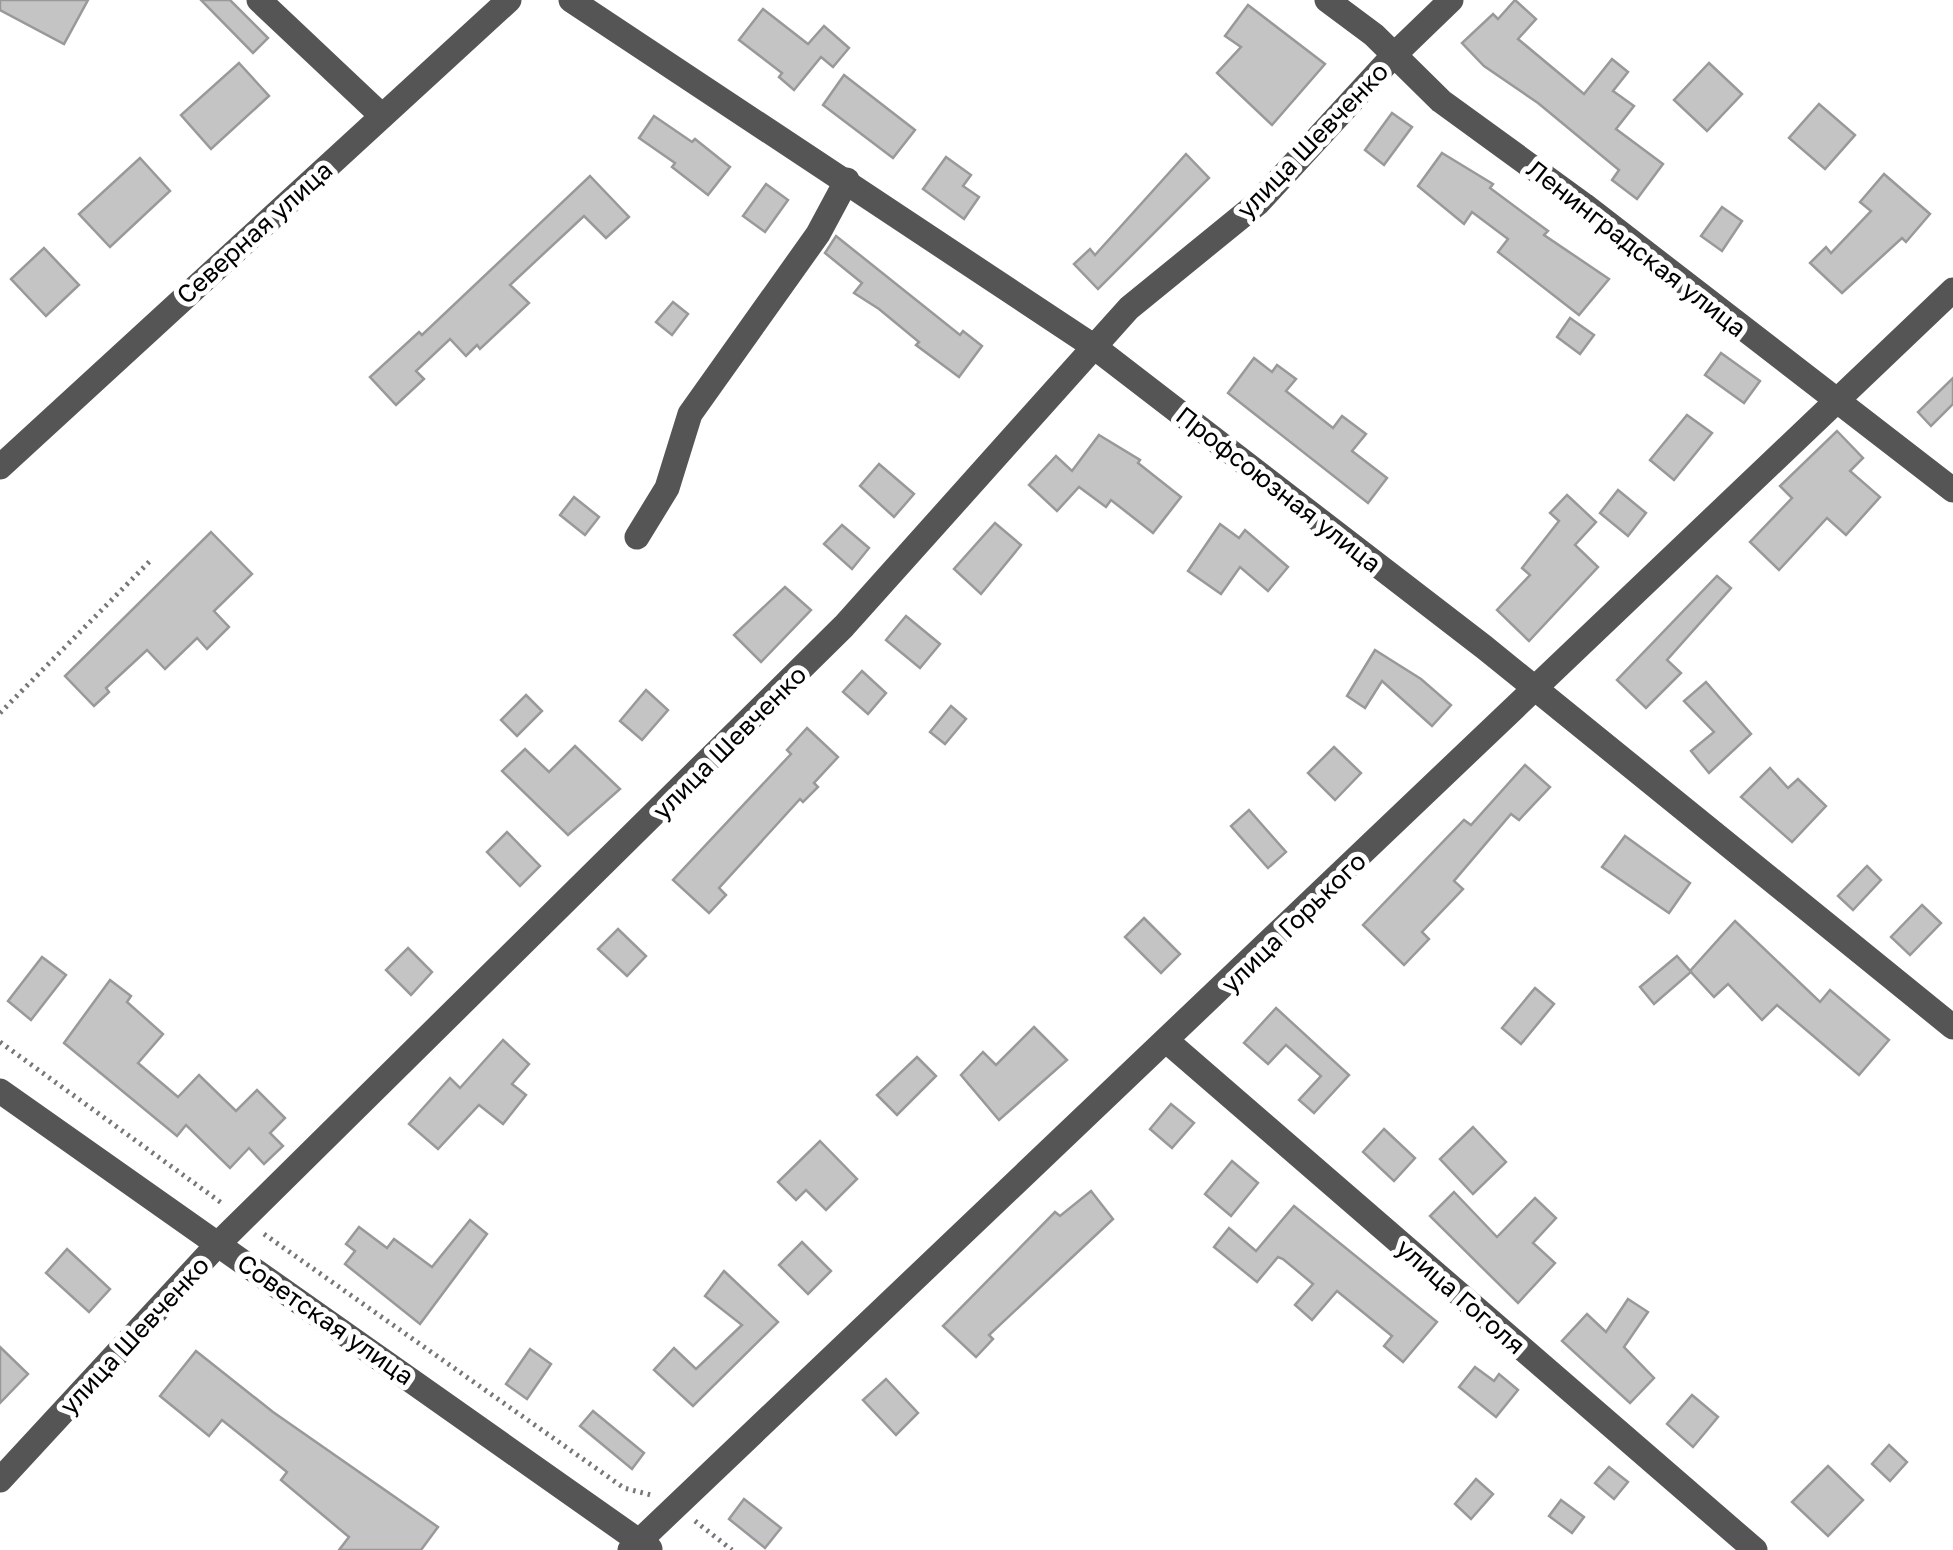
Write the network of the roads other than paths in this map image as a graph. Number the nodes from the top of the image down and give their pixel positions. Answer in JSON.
{"nodes":[{"id":1,"x":260,"y":0,"type":"edge"},
{"id":2,"x":510,"y":0,"type":"edge"},
{"id":3,"x":571,"y":0,"type":"edge"},
{"id":4,"x":1327,"y":0,"type":"edge"},
{"id":5,"x":1451,"y":0,"type":"edge"},
{"id":6,"x":1394,"y":55,"type":"junction"},
{"id":7,"x":382,"y":116,"type":"junction"},
{"id":8,"x":847,"y":180,"type":"junction"},
{"id":9,"x":1953,"y":290,"type":"edge"},
{"id":10,"x":1092,"y":346,"type":"junction"},
{"id":11,"x":1836,"y":402,"type":"junction"},
{"id":12,"x":0,"y":467,"type":"edge"},
{"id":13,"x":1953,"y":490,"type":"edge"},
{"id":14,"x":637,"y":537,"type":"dead end"},
{"id":15,"x":1535,"y":690,"type":"junction"},
{"id":16,"x":1953,"y":1026,"type":"edge"},
{"id":17,"x":1168,"y":1042,"type":"junction"},
{"id":18,"x":0,"y":1091,"type":"edge"},
{"id":19,"x":219,"y":1243,"type":"junction"},
{"id":20,"x":0,"y":1480,"type":"edge"},
{"id":21,"x":640,"y":1547,"type":"edge"},
{"id":22,"x":1754,"y":1550,"type":"edge"}],
"edges":[{"from":1,"to":7,"type":"street"},
{"from":2,"to":7,"type":"street","name":"Северная улица"},
{"from":3,"to":8,"type":"street","name":"Профсоюзная улица"},
{"from":4,"to":6,"type":"street","name":"Ленинградская улица"},
{"from":5,"to":6,"type":"street","name":"улица Шевченко"},
{"from":6,"to":10,"type":"street","name":"улица Шевченко"},
{"from":6,"to":11,"type":"street","name":"Ленинградская улица"},
{"from":7,"to":12,"type":"street","name":"Северная улица"},
{"from":8,"to":10,"type":"street","name":"Профсоюзная улица"},
{"from":8,"to":14,"type":"street"},
{"from":9,"to":11,"type":"street","name":"улица Горького"},
{"from":10,"to":15,"type":"street","name":"Профсоюзная улица"},
{"from":10,"to":19,"type":"street","name":"улица Шевченко"},
{"from":11,"to":13,"type":"street","name":"Ленинградская улица"},
{"from":11,"to":15,"type":"street","name":"улица Горького"},
{"from":15,"to":16,"type":"street","name":"Профсоюзная улица"},
{"from":15,"to":17,"type":"street","name":"улица Горького"},
{"from":17,"to":21,"type":"street","name":"улица Горького"},
{"from":17,"to":22,"type":"street","name":"улица Гоголя"},
{"from":18,"to":19,"type":"street","name":"Советская улица"},
{"from":19,"to":20,"type":"street","name":"улица Шевченко"},
{"from":19,"to":21,"type":"street","name":"Советская улица"}]}
